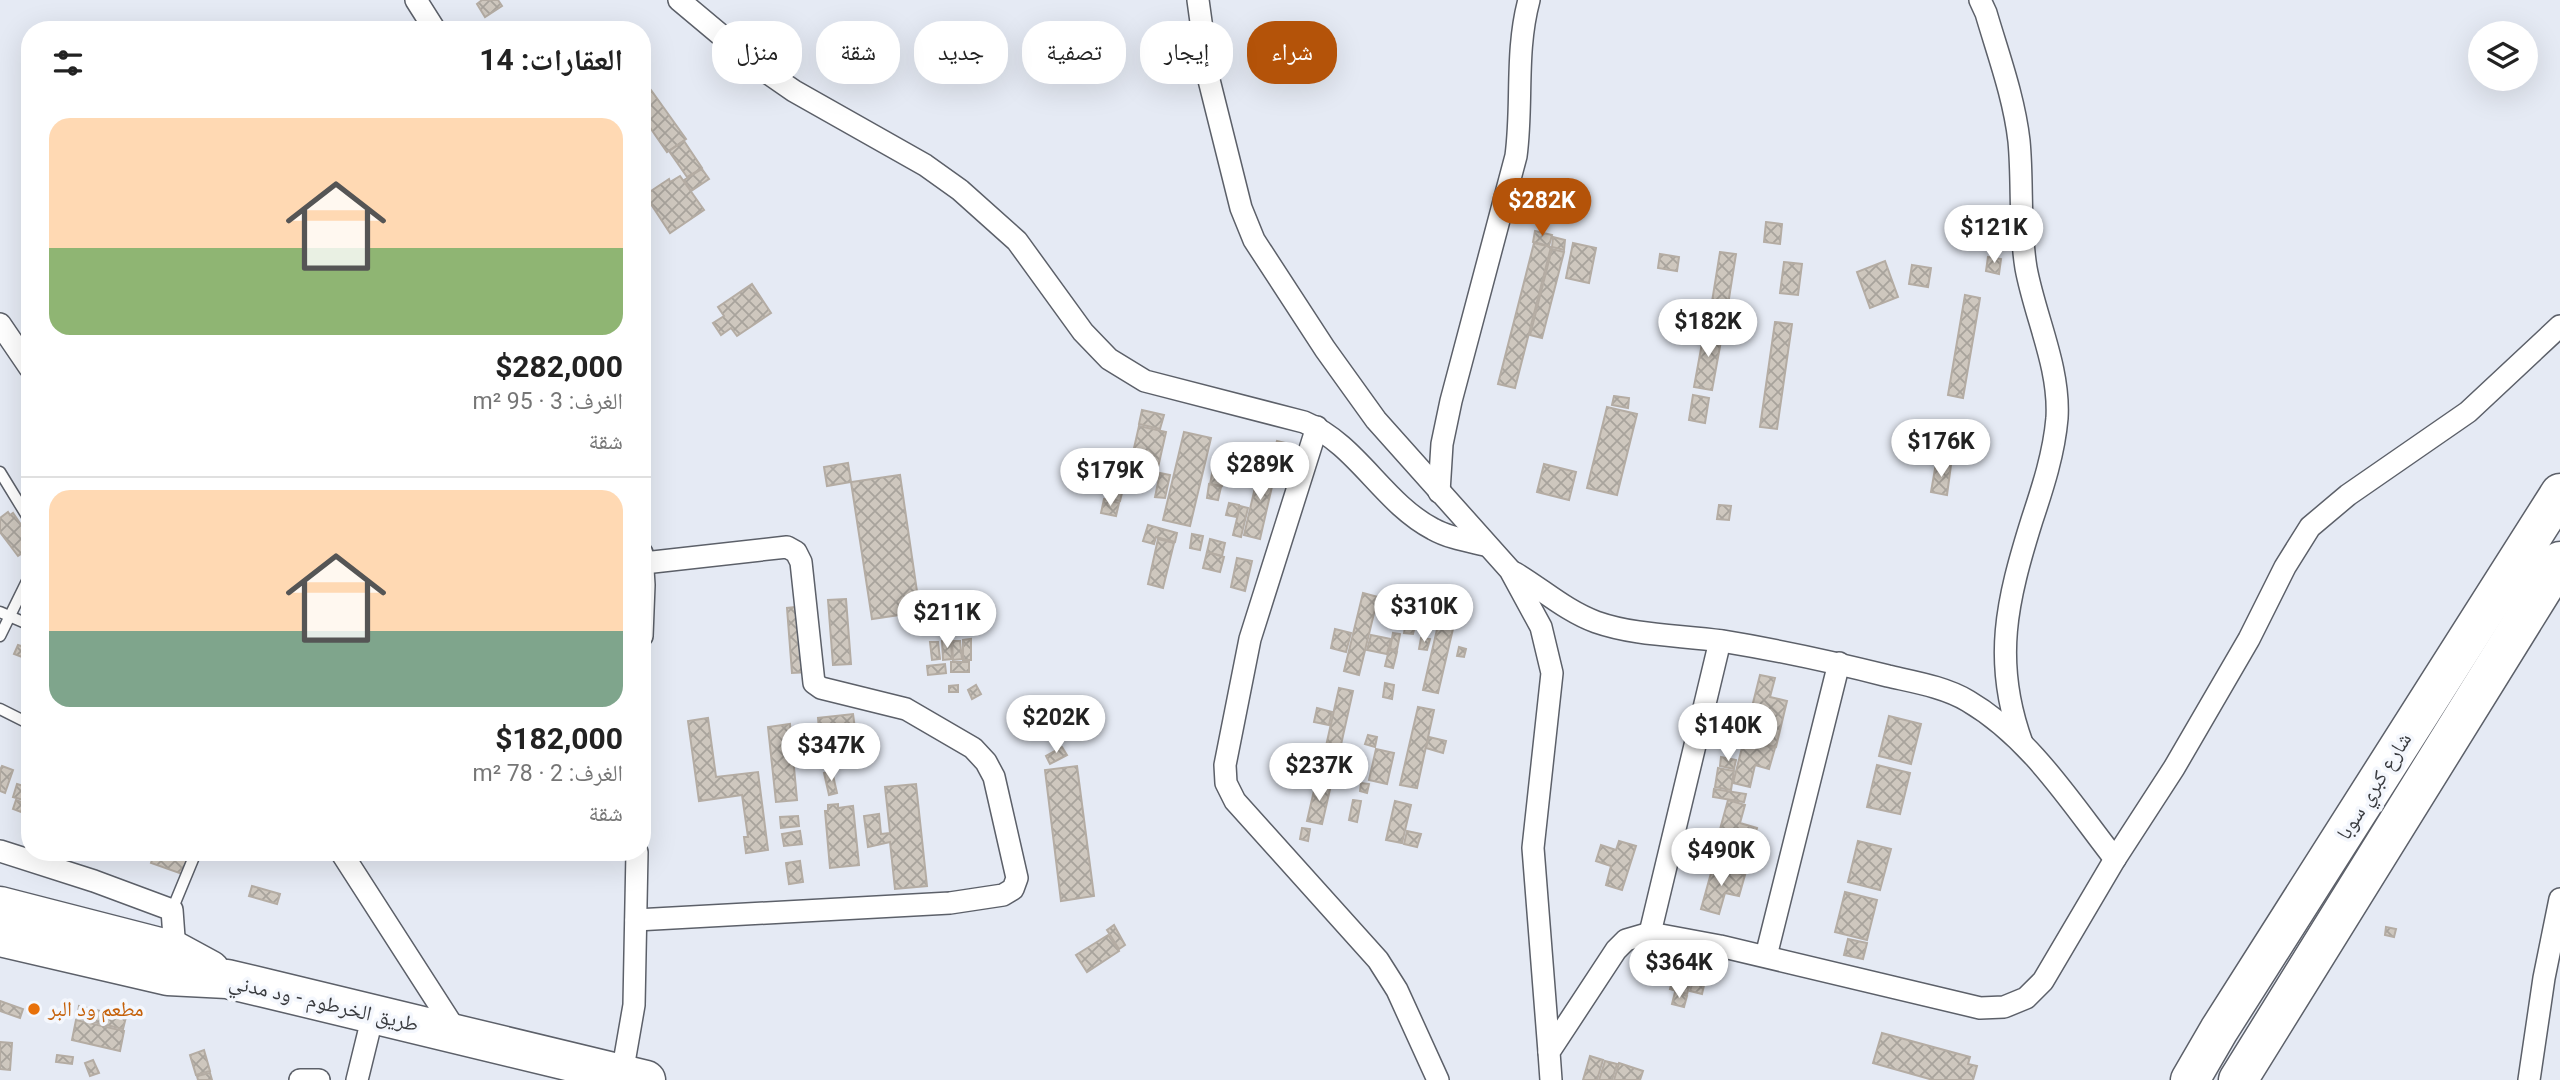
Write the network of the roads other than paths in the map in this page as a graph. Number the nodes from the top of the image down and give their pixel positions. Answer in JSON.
{"nodes":[{"id":1,"x":416,"y":0,"type":"edge"},
{"id":2,"x":679,"y":0,"type":"edge"},
{"id":3,"x":1198,"y":0,"type":"edge"},
{"id":4,"x":1529,"y":0,"type":"edge"},
{"id":5,"x":1980,"y":0,"type":"edge"},
{"id":6,"x":429,"y":21,"type":"edge"},
{"id":7,"x":0,"y":324,"type":"edge"},
{"id":8,"x":2560,"y":327,"type":"edge"},
{"id":9,"x":21,"y":355,"type":"edge"},
{"id":10,"x":1317,"y":427,"type":"junction"},
{"id":11,"x":0,"y":472,"type":"edge"},
{"id":12,"x":1439,"y":492,"type":"junction"},
{"id":13,"x":2560,"y":493,"type":"edge"},
{"id":14,"x":21,"y":506,"type":"edge"},
{"id":15,"x":1485,"y":545,"type":"junction"},
{"id":16,"x":651,"y":557,"type":"edge"},
{"id":17,"x":2560,"y":561,"type":"edge"},
{"id":18,"x":1510,"y":570,"type":"junction"},
{"id":19,"x":21,"y":588,"type":"edge"},
{"id":20,"x":4,"y":614,"type":"edge"},
{"id":21,"x":21,"y":621,"type":"edge"},
{"id":22,"x":0,"y":636,"type":"edge"},
{"id":23,"x":1720,"y":641,"type":"junction"},
{"id":24,"x":1839,"y":663,"type":"junction"},
{"id":25,"x":0,"y":709,"type":"edge"},
{"id":26,"x":21,"y":720,"type":"edge"},
{"id":27,"x":2022,"y":743,"type":"junction"},
{"id":28,"x":0,"y":852,"type":"edge"},
{"id":29,"x":21,"y":858,"type":"edge"},
{"id":30,"x":2115,"y":859,"type":"junction"},
{"id":31,"x":29,"y":861,"type":"edge"},
{"id":32,"x":192,"y":861,"type":"edge"},
{"id":33,"x":347,"y":861,"type":"edge"},
{"id":34,"x":637,"y":861,"type":"edge"},
{"id":35,"x":2326,"y":862,"type":"junction"},
{"id":36,"x":2360,"y":883,"type":"junction"},
{"id":37,"x":2560,"y":899,"type":"edge"},
{"id":38,"x":0,"y":906,"type":"edge"},
{"id":39,"x":172,"y":910,"type":"junction"},
{"id":40,"x":636,"y":920,"type":"junction"},
{"id":41,"x":2284,"y":928,"type":"junction"},
{"id":42,"x":1650,"y":933,"type":"junction"},
{"id":43,"x":0,"y":937,"type":"edge"},
{"id":44,"x":2319,"y":948,"type":"junction"},
{"id":45,"x":1766,"y":956,"type":"junction"},
{"id":46,"x":172,"y":963,"type":"junction"},
{"id":47,"x":373,"y":1015,"type":"junction"},
{"id":48,"x":458,"y":1034,"type":"junction"},
{"id":49,"x":1549,"y":1052,"type":"junction"},
{"id":50,"x":544,"y":1068,"type":"edge"},
{"id":51,"x":634,"y":1077,"type":"edge"},
{"id":52,"x":300,"y":1080,"type":"edge"},
{"id":53,"x":319,"y":1080,"type":"edge"},
{"id":54,"x":357,"y":1080,"type":"edge"},
{"id":55,"x":1437,"y":1080,"type":"edge"},
{"id":56,"x":1551,"y":1080,"type":"edge"},
{"id":57,"x":2190,"y":1080,"type":"edge"},
{"id":58,"x":2238,"y":1080,"type":"edge"},
{"id":59,"x":2529,"y":1080,"type":"edge"}],
"edges":[{"from":1,"to":6,"type":"street"},
{"from":2,"to":10,"type":"street"},
{"from":3,"to":12,"type":"street"},
{"from":4,"to":12,"type":"street"},
{"from":5,"to":27,"type":"street"},
{"from":7,"to":9,"type":"street"},
{"from":8,"to":30,"type":"street"},
{"from":10,"to":15,"type":"street"},
{"from":10,"to":55,"type":"street"},
{"from":11,"to":14,"type":"lane"},
{"from":12,"to":15,"type":"street"},
{"from":13,"to":35,"type":"highway","name":"شارع كبري سوبا"},
{"from":15,"to":18,"type":"street"},
{"from":16,"to":40,"type":"street"},
{"from":17,"to":36,"type":"highway","name":"شارع كبري سوبا"},
{"from":18,"to":23,"type":"street"},
{"from":18,"to":49,"type":"street"},
{"from":19,"to":20,"type":"lane"},
{"from":20,"to":21,"type":"lane"},
{"from":20,"to":22,"type":"lane"},
{"from":23,"to":24,"type":"street"},
{"from":23,"to":42,"type":"street"},
{"from":24,"to":27,"type":"street"},
{"from":24,"to":45,"type":"street"},
{"from":25,"to":26,"type":"lane"},
{"from":27,"to":30,"type":"street"},
{"from":28,"to":29,"type":"street"},
{"from":30,"to":45,"type":"street"},
{"from":31,"to":39,"type":"street"},
{"from":32,"to":39,"type":"lane"},
{"from":33,"to":48,"type":"street"},
{"from":34,"to":40,"type":"street"},
{"from":35,"to":36,"type":"highway"},
{"from":35,"to":41,"type":"highway","name":"شارع كبري سوبا"},
{"from":36,"to":44,"type":"highway","name":"شارع كبري سوبا"},
{"from":37,"to":59,"type":"street"},
{"from":38,"to":46,"type":"highway"},
{"from":39,"to":46,"type":"street"},
{"from":40,"to":51,"type":"street"},
{"from":41,"to":44,"type":"highway"},
{"from":41,"to":57,"type":"highway","name":"شارع كبري سوبا"},
{"from":42,"to":45,"type":"street"},
{"from":42,"to":49,"type":"street"},
{"from":43,"to":46,"type":"highway"},
{"from":44,"to":58,"type":"highway","name":"شارع كبري سوبا"},
{"from":46,"to":47,"type":"highway","name":"طريق الخرطوم - ود مدني"},
{"from":47,"to":48,"type":"highway","name":"طريق الخرطوم - ود مدني"},
{"from":47,"to":54,"type":"street"},
{"from":48,"to":50,"type":"highway","name":"طريق الخرطوم - ود مدني"},
{"from":49,"to":56,"type":"street"},
{"from":50,"to":51,"type":"highway","name":"طريق الخرطوم - ود مدني"},
{"from":52,"to":53,"type":"street"}]}
